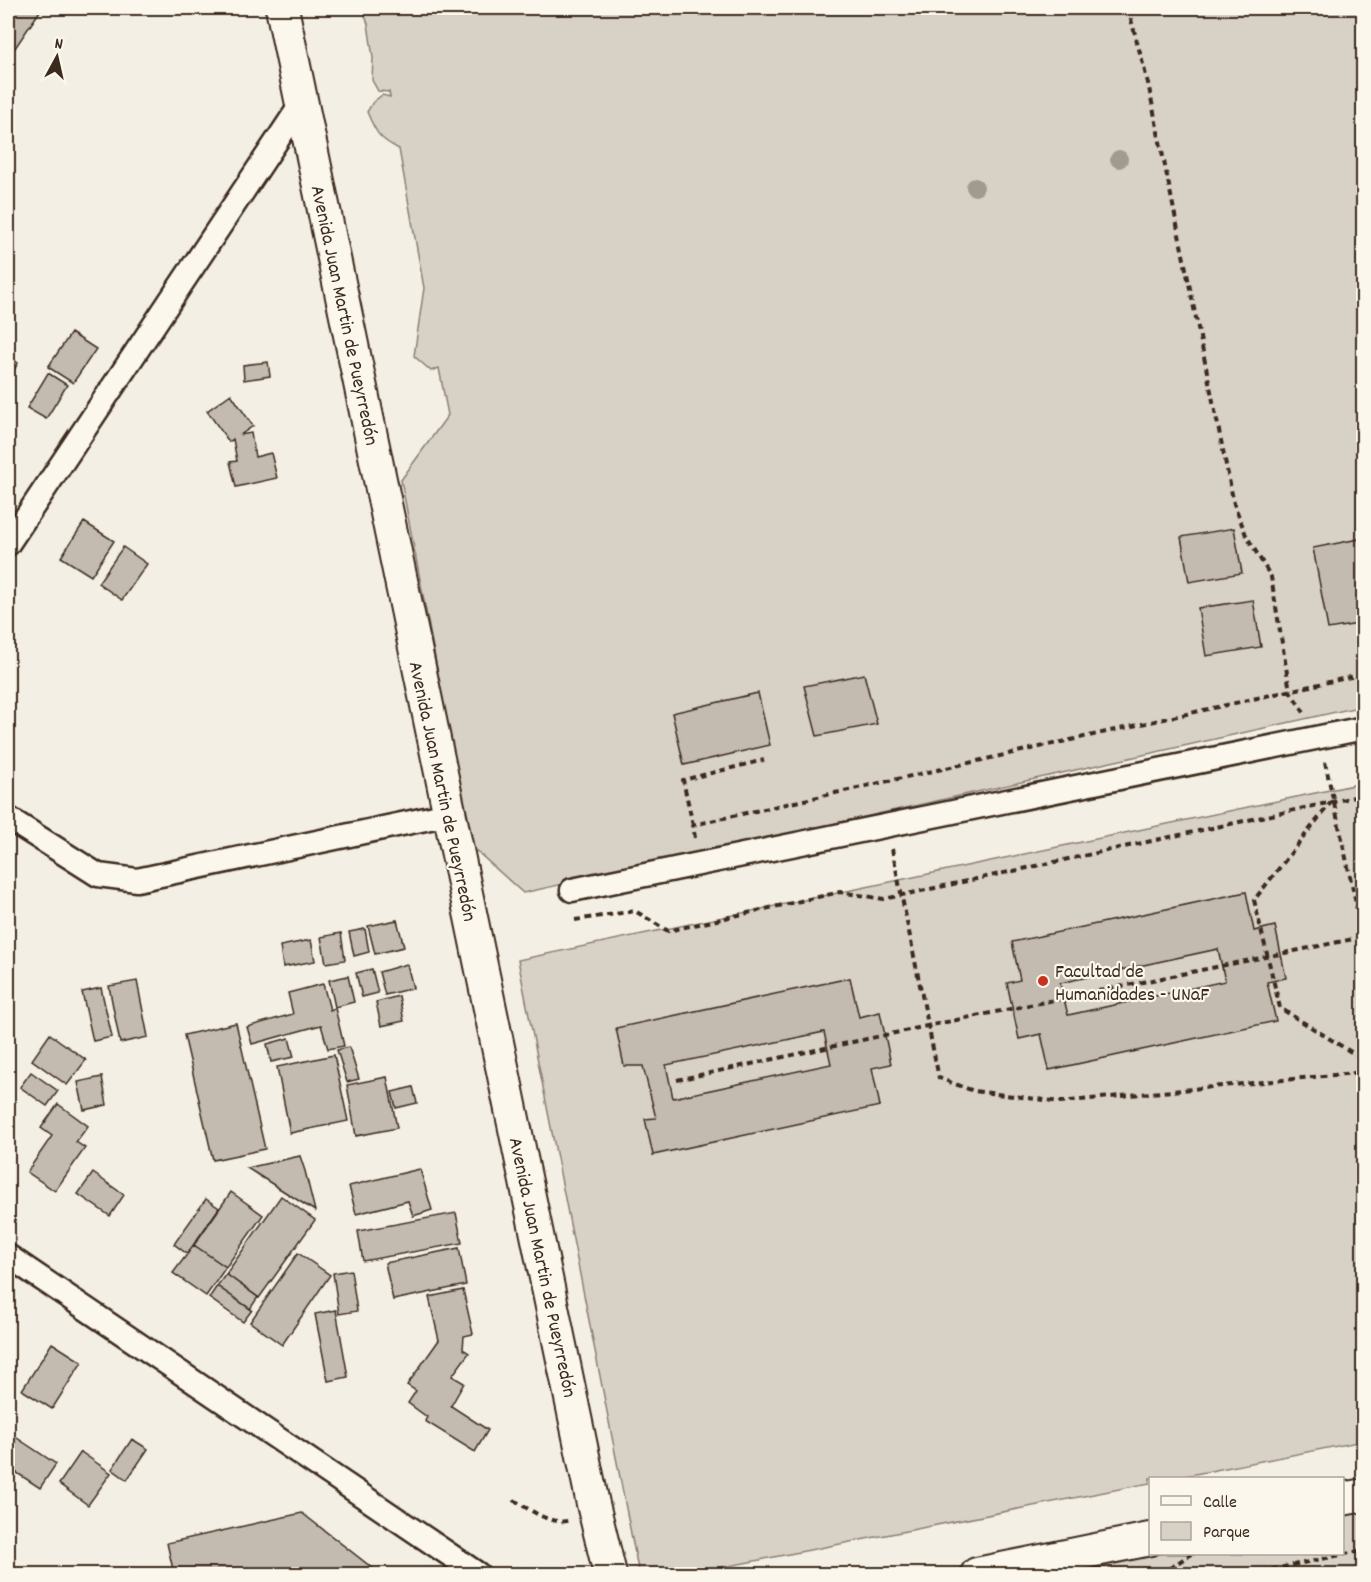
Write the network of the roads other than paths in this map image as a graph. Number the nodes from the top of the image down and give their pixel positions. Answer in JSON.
{"nodes":[{"id":1,"x":282,"y":8,"type":"edge"},
{"id":2,"x":302,"y":103,"type":"junction"},
{"id":3,"x":8,"y":544,"type":"edge"},
{"id":4,"x":1364,"y":728,"type":"edge"},
{"id":5,"x":449,"y":814,"type":"junction"},
{"id":6,"x":8,"y":818,"type":"edge"},
{"id":7,"x":572,"y":890,"type":"dead end"},
{"id":8,"x":8,"y":1256,"type":"edge"},
{"id":9,"x":1364,"y":1495,"type":"edge"},
{"id":10,"x":1344,"y":1499,"type":"edge"},
{"id":11,"x":1149,"y":1539,"type":"edge"},
{"id":12,"x":478,"y":1575,"type":"edge"},
{"id":13,"x":610,"y":1575,"type":"edge"},
{"id":14,"x":977,"y":1575,"type":"edge"}],
"edges":[{"from":1,"to":2,"type":"main road","name":"Avenida Juan Martin de Pueyrredón"},
{"from":2,"to":3,"type":"street"},
{"from":2,"to":5,"type":"main road","name":"Avenida Juan Martin de Pueyrredón"},
{"from":4,"to":7,"type":"street"},
{"from":5,"to":6,"type":"street"},
{"from":5,"to":13,"type":"main road","name":"Avenida Juan Martin de Pueyrredón"},
{"from":8,"to":12,"type":"street"},
{"from":9,"to":10,"type":"main road"},
{"from":11,"to":14,"type":"main road"}]}
